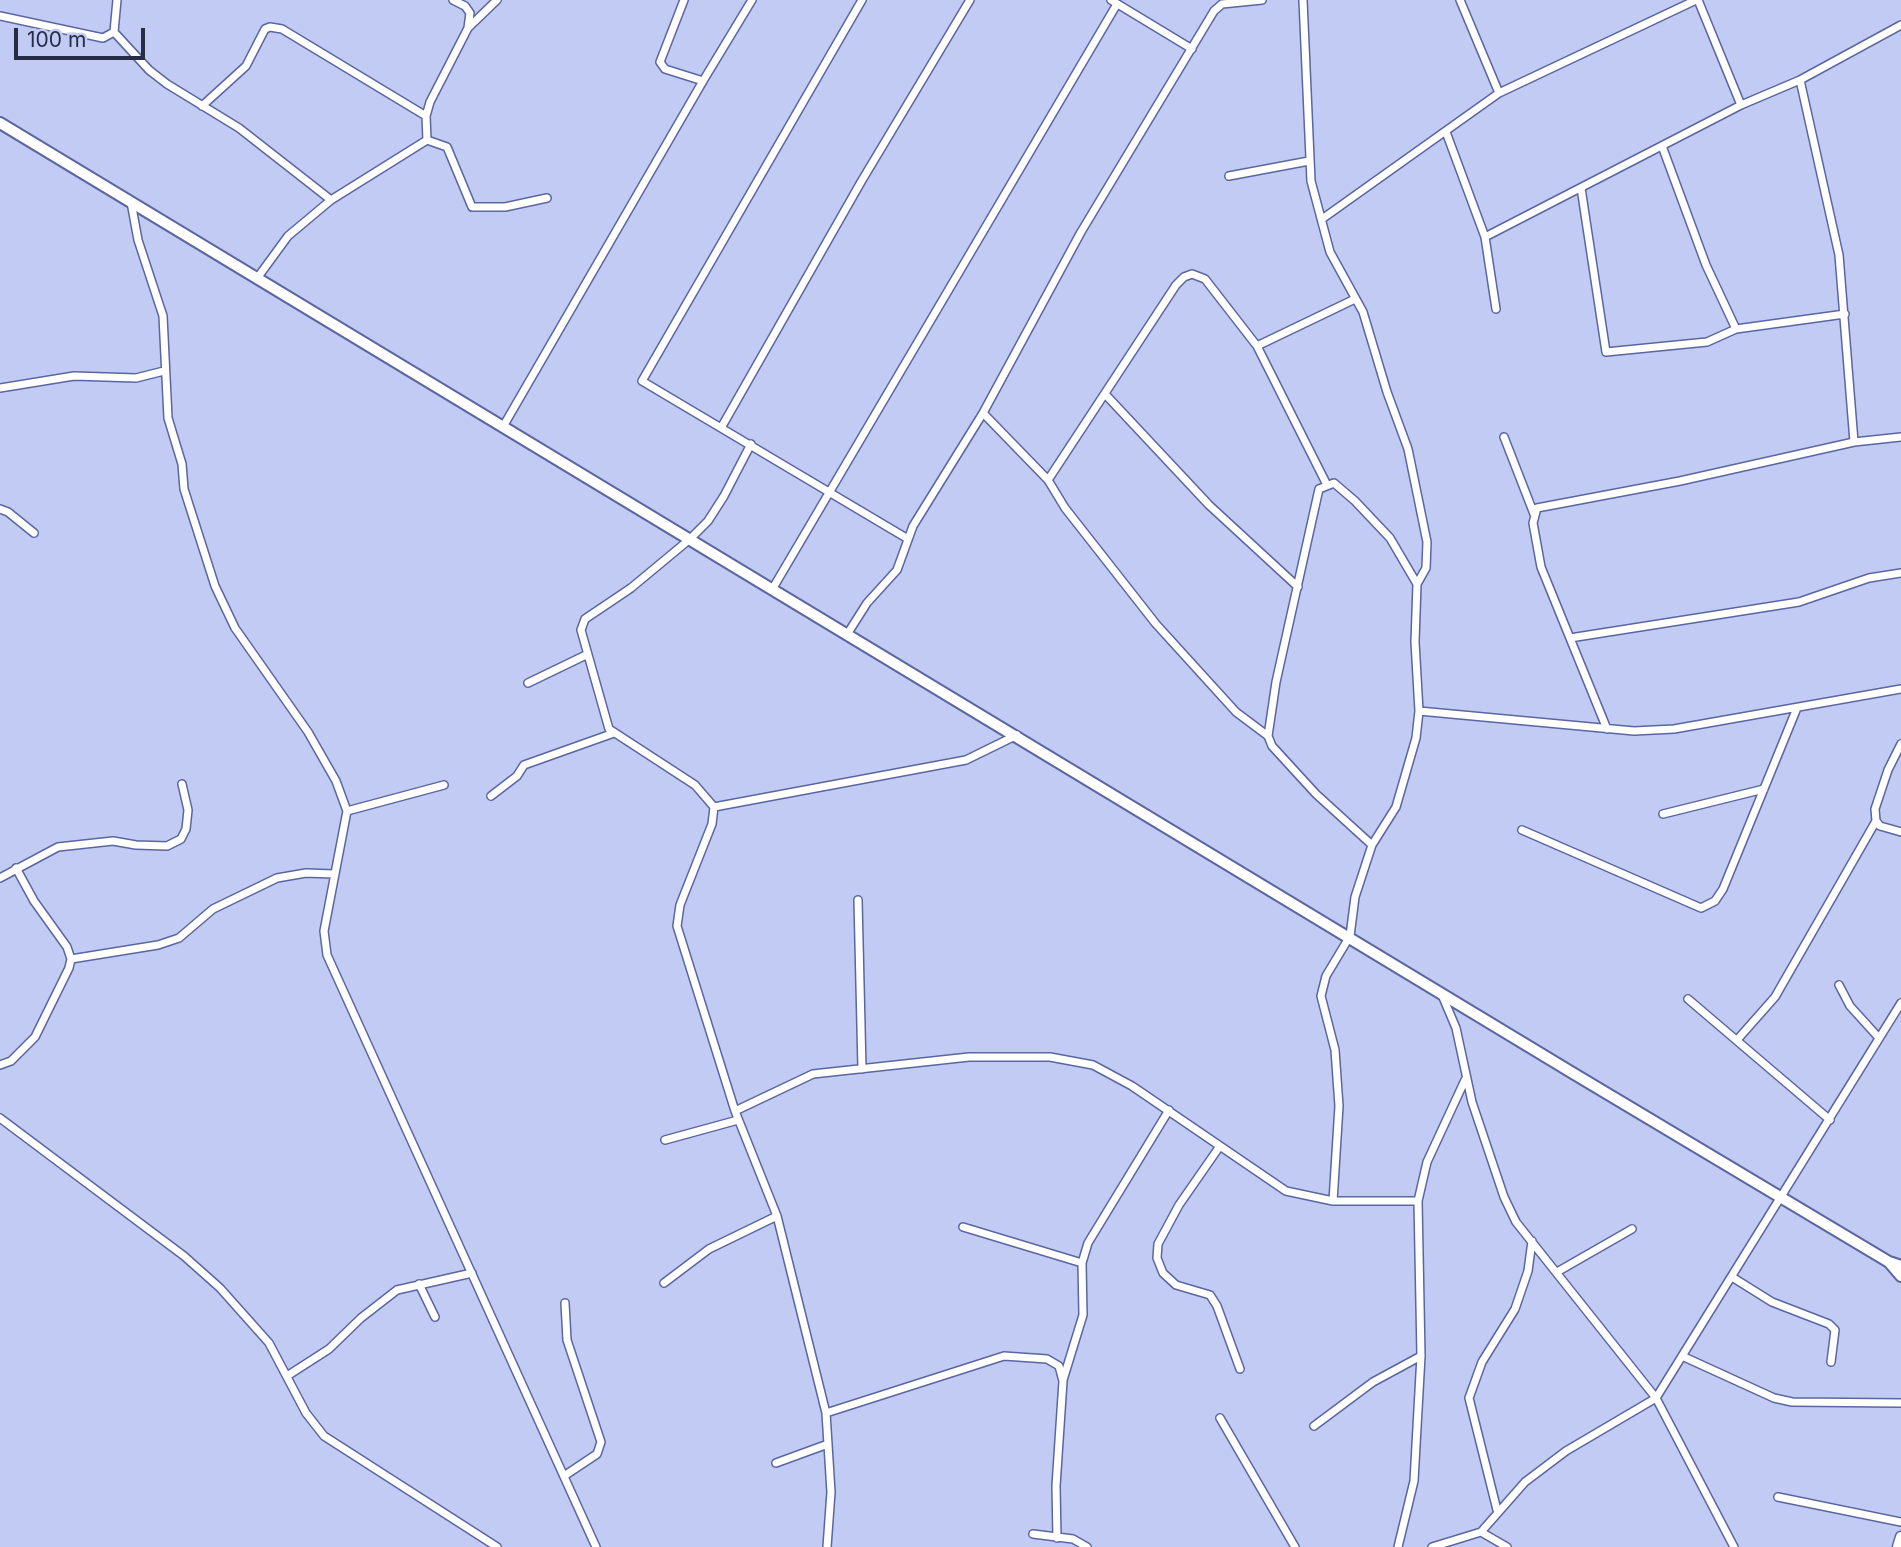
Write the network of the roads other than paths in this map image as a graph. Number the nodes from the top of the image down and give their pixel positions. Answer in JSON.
{"nodes":[{"id":1,"x":117,"y":0,"type":"edge"},
{"id":2,"x":453,"y":0,"type":"edge"},
{"id":3,"x":496,"y":0,"type":"edge"},
{"id":4,"x":684,"y":0,"type":"edge"},
{"id":5,"x":752,"y":0,"type":"edge"},
{"id":6,"x":862,"y":0,"type":"edge"},
{"id":7,"x":970,"y":0,"type":"edge"},
{"id":8,"x":1262,"y":0,"type":"edge"},
{"id":9,"x":1303,"y":0,"type":"edge"},
{"id":10,"x":1460,"y":0,"type":"edge"},
{"id":11,"x":1697,"y":0,"type":"edge"},
{"id":12,"x":1114,"y":2,"type":"edge"},
{"id":13,"x":0,"y":16,"type":"edge"},
{"id":14,"x":1901,"y":25,"type":"edge"},
{"id":15,"x":468,"y":27,"type":"junction"},
{"id":16,"x":114,"y":32,"type":"junction"},
{"id":17,"x":1192,"y":48,"type":"junction"},
{"id":18,"x":1800,"y":80,"type":"junction"},
{"id":19,"x":703,"y":81,"type":"junction"},
{"id":20,"x":1499,"y":93,"type":"junction"},
{"id":21,"x":1741,"y":105,"type":"junction"},
{"id":22,"x":202,"y":106,"type":"junction"},
{"id":23,"x":426,"y":116,"type":"junction"},
{"id":24,"x":0,"y":123,"type":"edge"},
{"id":25,"x":1446,"y":132,"type":"junction"},
{"id":26,"x":427,"y":139,"type":"junction"},
{"id":27,"x":1662,"y":146,"type":"junction"},
{"id":28,"x":1309,"y":161,"type":"junction"},
{"id":29,"x":1229,"y":176,"type":"dead end"},
{"id":30,"x":1581,"y":188,"type":"junction"},
{"id":31,"x":547,"y":198,"type":"dead end"},
{"id":32,"x":331,"y":200,"type":"junction"},
{"id":33,"x":130,"y":201,"type":"junction"},
{"id":34,"x":1322,"y":219,"type":"junction"},
{"id":35,"x":1485,"y":237,"type":"junction"},
{"id":36,"x":258,"y":277,"type":"junction"},
{"id":37,"x":1355,"y":299,"type":"junction"},
{"id":38,"x":1496,"y":309,"type":"dead end"},
{"id":39,"x":1845,"y":314,"type":"junction"},
{"id":40,"x":1736,"y":329,"type":"junction"},
{"id":41,"x":1256,"y":346,"type":"junction"},
{"id":42,"x":164,"y":371,"type":"junction"},
{"id":43,"x":0,"y":388,"type":"edge"},
{"id":44,"x":1105,"y":394,"type":"junction"},
{"id":45,"x":983,"y":413,"type":"junction"},
{"id":46,"x":504,"y":425,"type":"junction"},
{"id":47,"x":721,"y":428,"type":"junction"},
{"id":48,"x":1504,"y":437,"type":"dead end"},
{"id":49,"x":1901,"y":437,"type":"edge"},
{"id":50,"x":1854,"y":442,"type":"junction"},
{"id":51,"x":751,"y":444,"type":"junction"},
{"id":52,"x":1048,"y":480,"type":"junction"},
{"id":53,"x":1326,"y":484,"type":"junction"},
{"id":54,"x":830,"y":492,"type":"junction"},
{"id":55,"x":0,"y":509,"type":"edge"},
{"id":56,"x":1534,"y":514,"type":"junction"},
{"id":57,"x":34,"y":533,"type":"dead end"},
{"id":58,"x":908,"y":539,"type":"junction"},
{"id":59,"x":690,"y":540,"type":"junction"},
{"id":60,"x":1901,"y":573,"type":"edge"},
{"id":61,"x":1417,"y":584,"type":"junction"},
{"id":62,"x":1298,"y":587,"type":"junction"},
{"id":63,"x":773,"y":588,"type":"junction"},
{"id":64,"x":848,"y":633,"type":"junction"},
{"id":65,"x":1570,"y":638,"type":"junction"},
{"id":66,"x":586,"y":655,"type":"junction"},
{"id":67,"x":528,"y":682,"type":"dead end"},
{"id":68,"x":1901,"y":690,"type":"edge"},
{"id":69,"x":1797,"y":708,"type":"junction"},
{"id":70,"x":1419,"y":711,"type":"junction"},
{"id":71,"x":1606,"y":729,"type":"junction"},
{"id":72,"x":614,"y":733,"type":"junction"},
{"id":73,"x":1017,"y":735,"type":"junction"},
{"id":74,"x":1268,"y":736,"type":"junction"},
{"id":75,"x":1901,"y":744,"type":"edge"},
{"id":76,"x":181,"y":784,"type":"dead end"},
{"id":77,"x":444,"y":785,"type":"dead end"},
{"id":78,"x":1764,"y":789,"type":"junction"},
{"id":79,"x":491,"y":796,"type":"dead end"},
{"id":80,"x":714,"y":807,"type":"junction"},
{"id":81,"x":347,"y":811,"type":"junction"},
{"id":82,"x":1663,"y":814,"type":"dead end"},
{"id":83,"x":1876,"y":821,"type":"junction"},
{"id":84,"x":1522,"y":831,"type":"dead end"},
{"id":85,"x":1901,"y":832,"type":"edge"},
{"id":86,"x":1372,"y":845,"type":"junction"},
{"id":87,"x":16,"y":868,"type":"junction"},
{"id":88,"x":334,"y":874,"type":"junction"},
{"id":89,"x":0,"y":878,"type":"edge"},
{"id":90,"x":858,"y":900,"type":"dead end"},
{"id":91,"x":1350,"y":936,"type":"junction"},
{"id":92,"x":71,"y":959,"type":"junction"},
{"id":93,"x":1839,"y":985,"type":"dead end"},
{"id":94,"x":1441,"y":991,"type":"junction"},
{"id":95,"x":1688,"y":999,"type":"dead end"},
{"id":96,"x":1901,"y":1003,"type":"edge"},
{"id":97,"x":1879,"y":1038,"type":"junction"},
{"id":98,"x":1737,"y":1040,"type":"junction"},
{"id":99,"x":0,"y":1065,"type":"edge"},
{"id":100,"x":862,"y":1069,"type":"junction"},
{"id":101,"x":1465,"y":1079,"type":"junction"},
{"id":102,"x":1169,"y":1110,"type":"junction"},
{"id":103,"x":735,"y":1111,"type":"junction"},
{"id":104,"x":0,"y":1118,"type":"edge"},
{"id":105,"x":738,"y":1120,"type":"junction"},
{"id":106,"x":1830,"y":1120,"type":"junction"},
{"id":107,"x":665,"y":1140,"type":"dead end"},
{"id":108,"x":1220,"y":1146,"type":"junction"},
{"id":109,"x":1782,"y":1197,"type":"junction"},
{"id":110,"x":1333,"y":1201,"type":"junction"},
{"id":111,"x":1418,"y":1201,"type":"junction"},
{"id":112,"x":777,"y":1216,"type":"junction"},
{"id":113,"x":963,"y":1227,"type":"dead end"},
{"id":114,"x":1632,"y":1230,"type":"dead end"},
{"id":115,"x":1532,"y":1241,"type":"junction"},
{"id":116,"x":1082,"y":1263,"type":"junction"},
{"id":117,"x":1898,"y":1264,"type":"edge"},
{"id":118,"x":1557,"y":1272,"type":"junction"},
{"id":119,"x":472,"y":1273,"type":"junction"},
{"id":120,"x":1901,"y":1276,"type":"edge"},
{"id":121,"x":1731,"y":1277,"type":"junction"},
{"id":122,"x":664,"y":1283,"type":"dead end"},
{"id":123,"x":419,"y":1284,"type":"junction"},
{"id":124,"x":565,"y":1303,"type":"dead end"},
{"id":125,"x":435,"y":1317,"type":"dead end"},
{"id":126,"x":1421,"y":1356,"type":"junction"},
{"id":127,"x":1682,"y":1356,"type":"junction"},
{"id":128,"x":1830,"y":1362,"type":"dead end"},
{"id":129,"x":1240,"y":1369,"type":"dead end"},
{"id":130,"x":287,"y":1376,"type":"junction"},
{"id":131,"x":1063,"y":1381,"type":"junction"},
{"id":132,"x":1657,"y":1398,"type":"junction"},
{"id":133,"x":1901,"y":1404,"type":"edge"},
{"id":134,"x":826,"y":1413,"type":"junction"},
{"id":135,"x":1220,"y":1418,"type":"dead end"},
{"id":136,"x":1314,"y":1426,"type":"dead end"},
{"id":137,"x":828,"y":1444,"type":"junction"},
{"id":138,"x":776,"y":1464,"type":"dead end"},
{"id":139,"x":564,"y":1476,"type":"junction"},
{"id":140,"x":1778,"y":1497,"type":"dead end"},
{"id":141,"x":1497,"y":1510,"type":"junction"},
{"id":142,"x":1901,"y":1522,"type":"edge"},
{"id":143,"x":1481,"y":1532,"type":"junction"},
{"id":144,"x":1033,"y":1534,"type":"dead end"},
{"id":145,"x":1901,"y":1537,"type":"edge"},
{"id":146,"x":1057,"y":1538,"type":"junction"},
{"id":147,"x":485,"y":1544,"type":"edge"},
{"id":148,"x":496,"y":1547,"type":"edge"},
{"id":149,"x":596,"y":1547,"type":"edge"},
{"id":150,"x":827,"y":1547,"type":"edge"},
{"id":151,"x":1087,"y":1547,"type":"edge"},
{"id":152,"x":1295,"y":1547,"type":"edge"},
{"id":153,"x":1398,"y":1547,"type":"edge"},
{"id":154,"x":1432,"y":1547,"type":"edge"},
{"id":155,"x":1507,"y":1547,"type":"edge"},
{"id":156,"x":1734,"y":1547,"type":"edge"},
{"id":157,"x":1898,"y":1547,"type":"edge"}],
"edges":[{"from":1,"to":16,"type":"street"},
{"from":2,"to":15,"type":"street"},
{"from":3,"to":15,"type":"street"},
{"from":4,"to":19,"type":"street"},
{"from":5,"to":19,"type":"street"},
{"from":6,"to":47,"type":"street"},
{"from":7,"to":47,"type":"street"},
{"from":8,"to":17,"type":"street"},
{"from":9,"to":28,"type":"street"},
{"from":10,"to":20,"type":"street"},
{"from":11,"to":20,"type":"street"},
{"from":11,"to":21,"type":"street"},
{"from":12,"to":17,"type":"street"},
{"from":12,"to":54,"type":"street"},
{"from":13,"to":16,"type":"street"},
{"from":14,"to":18,"type":"street"},
{"from":15,"to":23,"type":"street"},
{"from":16,"to":22,"type":"street"},
{"from":17,"to":45,"type":"street"},
{"from":18,"to":21,"type":"street"},
{"from":18,"to":39,"type":"street"},
{"from":19,"to":46,"type":"street"},
{"from":20,"to":25,"type":"street"},
{"from":21,"to":27,"type":"street"},
{"from":22,"to":23,"type":"street"},
{"from":22,"to":32,"type":"street"},
{"from":23,"to":26,"type":"street"},
{"from":24,"to":33,"type":"main road"},
{"from":25,"to":34,"type":"street"},
{"from":25,"to":35,"type":"street"},
{"from":26,"to":31,"type":"street"},
{"from":26,"to":32,"type":"street"},
{"from":27,"to":30,"type":"street"},
{"from":27,"to":40,"type":"street"},
{"from":28,"to":29,"type":"street"},
{"from":28,"to":34,"type":"street"},
{"from":30,"to":35,"type":"street"},
{"from":30,"to":40,"type":"street"},
{"from":32,"to":36,"type":"street"},
{"from":33,"to":36,"type":"main road"},
{"from":33,"to":42,"type":"street"},
{"from":34,"to":37,"type":"street"},
{"from":35,"to":38,"type":"street"},
{"from":36,"to":46,"type":"main road"},
{"from":37,"to":41,"type":"street"},
{"from":37,"to":61,"type":"street"},
{"from":39,"to":40,"type":"street"},
{"from":39,"to":50,"type":"street"},
{"from":41,"to":44,"type":"street"},
{"from":41,"to":53,"type":"street"},
{"from":42,"to":43,"type":"street"},
{"from":42,"to":81,"type":"street"},
{"from":44,"to":52,"type":"street"},
{"from":44,"to":62,"type":"street"},
{"from":45,"to":52,"type":"street"},
{"from":45,"to":58,"type":"street"},
{"from":46,"to":59,"type":"main road"},
{"from":47,"to":51,"type":"street"},
{"from":48,"to":56,"type":"street"},
{"from":49,"to":50,"type":"street"},
{"from":50,"to":56,"type":"street"},
{"from":51,"to":54,"type":"street"},
{"from":51,"to":59,"type":"street"},
{"from":52,"to":74,"type":"street"},
{"from":53,"to":61,"type":"street"},
{"from":53,"to":62,"type":"street"},
{"from":54,"to":58,"type":"street"},
{"from":54,"to":63,"type":"street"},
{"from":55,"to":57,"type":"street"},
{"from":56,"to":65,"type":"street"},
{"from":58,"to":64,"type":"street"},
{"from":59,"to":63,"type":"main road"},
{"from":59,"to":66,"type":"street"},
{"from":60,"to":65,"type":"street"},
{"from":61,"to":70,"type":"street"},
{"from":62,"to":74,"type":"street"},
{"from":63,"to":64,"type":"main road"},
{"from":64,"to":73,"type":"main road"},
{"from":65,"to":71,"type":"street"},
{"from":66,"to":67,"type":"street"},
{"from":66,"to":72,"type":"street"},
{"from":68,"to":69,"type":"street"},
{"from":69,"to":71,"type":"street"},
{"from":69,"to":78,"type":"street"},
{"from":70,"to":71,"type":"street"},
{"from":70,"to":86,"type":"street"},
{"from":72,"to":79,"type":"street"},
{"from":72,"to":80,"type":"street"},
{"from":73,"to":80,"type":"street"},
{"from":73,"to":91,"type":"main road"},
{"from":74,"to":86,"type":"street"},
{"from":75,"to":83,"type":"street"},
{"from":76,"to":87,"type":"street"},
{"from":77,"to":81,"type":"street"},
{"from":78,"to":82,"type":"street"},
{"from":78,"to":84,"type":"street"},
{"from":80,"to":103,"type":"street"},
{"from":81,"to":88,"type":"street"},
{"from":83,"to":85,"type":"street"},
{"from":83,"to":98,"type":"street"},
{"from":86,"to":91,"type":"street"},
{"from":87,"to":89,"type":"street"},
{"from":87,"to":92,"type":"street"},
{"from":88,"to":92,"type":"street"},
{"from":88,"to":119,"type":"street"},
{"from":90,"to":100,"type":"street"},
{"from":91,"to":94,"type":"main road"},
{"from":91,"to":110,"type":"street"},
{"from":92,"to":99,"type":"street"},
{"from":93,"to":97,"type":"street"},
{"from":94,"to":101,"type":"street"},
{"from":94,"to":109,"type":"main road"},
{"from":95,"to":98,"type":"street"},
{"from":96,"to":97,"type":"street"},
{"from":97,"to":106,"type":"street"},
{"from":98,"to":106,"type":"street"},
{"from":100,"to":102,"type":"street"},
{"from":100,"to":103,"type":"street"},
{"from":101,"to":111,"type":"street"},
{"from":101,"to":115,"type":"street"},
{"from":102,"to":108,"type":"street"},
{"from":102,"to":116,"type":"street"},
{"from":103,"to":105,"type":"street"},
{"from":104,"to":130,"type":"street"},
{"from":105,"to":107,"type":"street"},
{"from":105,"to":112,"type":"street"},
{"from":106,"to":109,"type":"street"},
{"from":108,"to":110,"type":"street"},
{"from":108,"to":129,"type":"street"},
{"from":109,"to":117,"type":"main road"},
{"from":109,"to":121,"type":"street"},
{"from":110,"to":111,"type":"street"},
{"from":111,"to":126,"type":"street"},
{"from":112,"to":122,"type":"street"},
{"from":112,"to":134,"type":"street"},
{"from":113,"to":116,"type":"street"},
{"from":114,"to":118,"type":"street"},
{"from":115,"to":118,"type":"street"},
{"from":115,"to":141,"type":"street"},
{"from":116,"to":131,"type":"street"},
{"from":117,"to":120,"type":"main road"},
{"from":118,"to":132,"type":"street"},
{"from":119,"to":123,"type":"street"},
{"from":119,"to":139,"type":"street"},
{"from":121,"to":127,"type":"street"},
{"from":121,"to":128,"type":"street"},
{"from":123,"to":125,"type":"street"},
{"from":123,"to":130,"type":"street"},
{"from":124,"to":139,"type":"street"},
{"from":126,"to":136,"type":"street"},
{"from":126,"to":153,"type":"street"},
{"from":127,"to":132,"type":"street"},
{"from":127,"to":133,"type":"street"},
{"from":130,"to":147,"type":"street"},
{"from":131,"to":134,"type":"street"},
{"from":131,"to":146,"type":"street"},
{"from":132,"to":141,"type":"street"},
{"from":132,"to":156,"type":"street"},
{"from":134,"to":137,"type":"street"},
{"from":135,"to":152,"type":"street"},
{"from":137,"to":138,"type":"street"},
{"from":137,"to":150,"type":"street"},
{"from":139,"to":149,"type":"street"},
{"from":140,"to":142,"type":"street"},
{"from":141,"to":143,"type":"street"},
{"from":143,"to":154,"type":"street"},
{"from":143,"to":155,"type":"street"},
{"from":144,"to":146,"type":"street"},
{"from":145,"to":157,"type":"street"},
{"from":146,"to":151,"type":"street"},
{"from":147,"to":148,"type":"street"}]}
